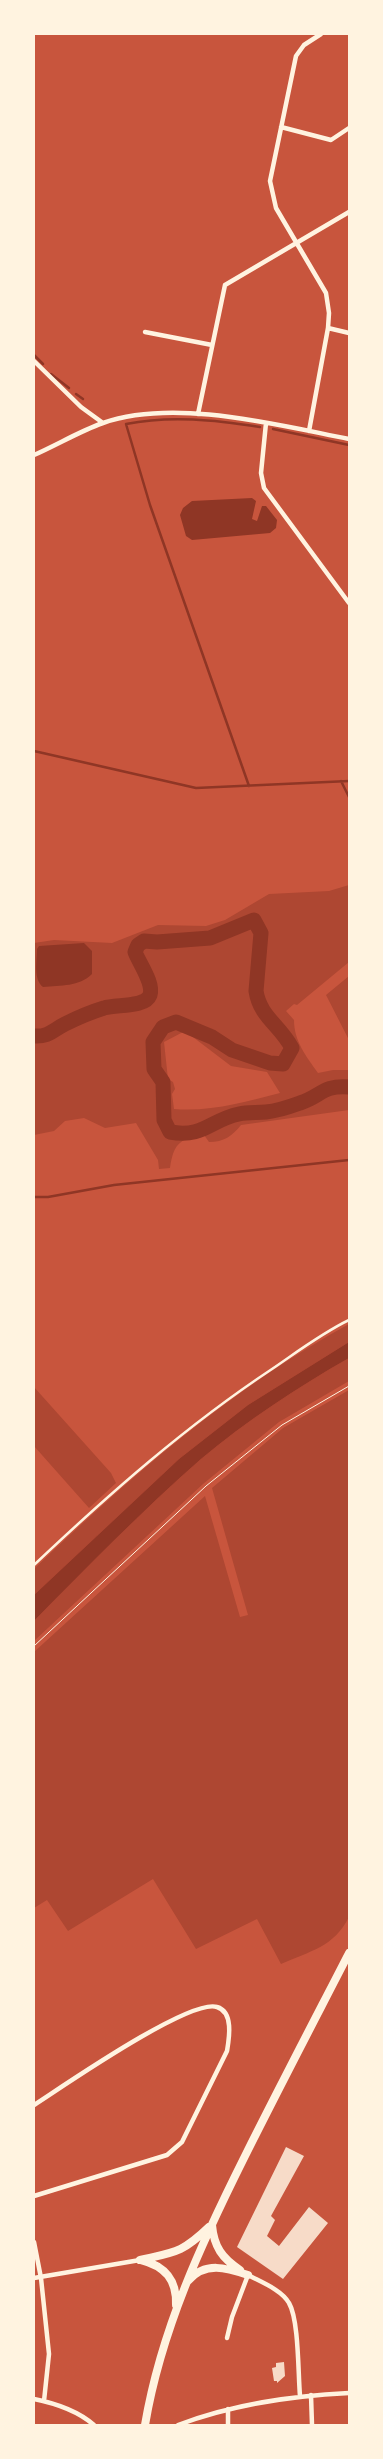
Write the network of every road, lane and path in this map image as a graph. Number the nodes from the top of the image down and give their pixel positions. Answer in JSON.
{"nodes":[{"id":1,"x":321,"y":34,"type":"edge"},
{"id":2,"x":281,"y":127,"type":"junction"},
{"id":3,"x":349,"y":128,"type":"edge"},
{"id":4,"x":349,"y":212,"type":"edge"},
{"id":5,"x":297,"y":243,"type":"junction"},
{"id":6,"x":328,"y":328,"type":"junction"},
{"id":7,"x":145,"y":332,"type":"dead end"},
{"id":8,"x":349,"y":333,"type":"edge"},
{"id":9,"x":212,"y":345,"type":"junction"},
{"id":10,"x":34,"y":361,"type":"edge"},
{"id":11,"x":198,"y":414,"type":"junction"},
{"id":12,"x":103,"y":423,"type":"junction"},
{"id":13,"x":266,"y":423,"type":"junction"},
{"id":14,"x":309,"y":431,"type":"junction"},
{"id":15,"x":349,"y":438,"type":"edge"},
{"id":16,"x":34,"y":455,"type":"edge"},
{"id":17,"x":349,"y":603,"type":"edge"},
{"id":18,"x":349,"y":1320,"type":"edge"},
{"id":19,"x":349,"y":1386,"type":"edge"},
{"id":20,"x":34,"y":1565,"type":"edge"},
{"id":21,"x":34,"y":1646,"type":"edge"},
{"id":22,"x":349,"y":1953,"type":"edge"},
{"id":23,"x":34,"y":2105,"type":"edge"},
{"id":24,"x":34,"y":2196,"type":"edge"},
{"id":25,"x":212,"y":2224,"type":"junction"},
{"id":26,"x":34,"y":2242,"type":"edge"},
{"id":27,"x":140,"y":2260,"type":"junction"},
{"id":28,"x":248,"y":2275,"type":"junction"},
{"id":29,"x":34,"y":2278,"type":"edge"},
{"id":30,"x":41,"y":2278,"type":"junction"},
{"id":31,"x":184,"y":2286,"type":"junction"},
{"id":32,"x":175,"y":2312,"type":"junction"},
{"id":33,"x":227,"y":2338,"type":"dead end"},
{"id":34,"x":349,"y":2393,"type":"edge"},
{"id":35,"x":311,"y":2395,"type":"junction"},
{"id":36,"x":300,"y":2396,"type":"junction"},
{"id":37,"x":34,"y":2399,"type":"edge"},
{"id":38,"x":44,"y":2401,"type":"junction"},
{"id":39,"x":228,"y":2409,"type":"junction"},
{"id":40,"x":94,"y":2425,"type":"edge"},
{"id":41,"x":145,"y":2425,"type":"edge"},
{"id":42,"x":178,"y":2425,"type":"edge"},
{"id":43,"x":228,"y":2425,"type":"edge"},
{"id":44,"x":312,"y":2425,"type":"edge"}],
"edges":[{"from":1,"to":2,"type":"street"},
{"from":2,"to":3,"type":"street"},
{"from":2,"to":5,"type":"street"},
{"from":4,"to":5,"type":"street"},
{"from":5,"to":6,"type":"street"},
{"from":5,"to":9,"type":"street"},
{"from":6,"to":8,"type":"street"},
{"from":6,"to":14,"type":"street"},
{"from":7,"to":9,"type":"street"},
{"from":9,"to":11,"type":"street"},
{"from":10,"to":12,"type":"street"},
{"from":11,"to":12,"type":"street"},
{"from":11,"to":13,"type":"street"},
{"from":12,"to":16,"type":"street"},
{"from":13,"to":14,"type":"street"},
{"from":13,"to":17,"type":"street"},
{"from":14,"to":15,"type":"street"},
{"from":18,"to":20,"type":"lane"},
{"from":19,"to":21,"type":"path"},
{"from":22,"to":25,"type":"main road"},
{"from":23,"to":24,"type":"street"},
{"from":25,"to":27,"type":"main road"},
{"from":25,"to":28,"type":"main road"},
{"from":25,"to":31,"type":"main road"},
{"from":26,"to":30,"type":"street"},
{"from":27,"to":30,"type":"street"},
{"from":27,"to":32,"type":"main road"},
{"from":28,"to":31,"type":"main road"},
{"from":28,"to":33,"type":"street"},
{"from":28,"to":36,"type":"street"},
{"from":29,"to":30,"type":"street"},
{"from":30,"to":38,"type":"street"},
{"from":31,"to":32,"type":"main road"},
{"from":32,"to":41,"type":"main road"},
{"from":34,"to":35,"type":"street"},
{"from":35,"to":36,"type":"street"},
{"from":35,"to":44,"type":"street"},
{"from":36,"to":39,"type":"street"},
{"from":37,"to":38,"type":"street"},
{"from":38,"to":40,"type":"street"},
{"from":39,"to":42,"type":"street"},
{"from":39,"to":43,"type":"street"}]}
